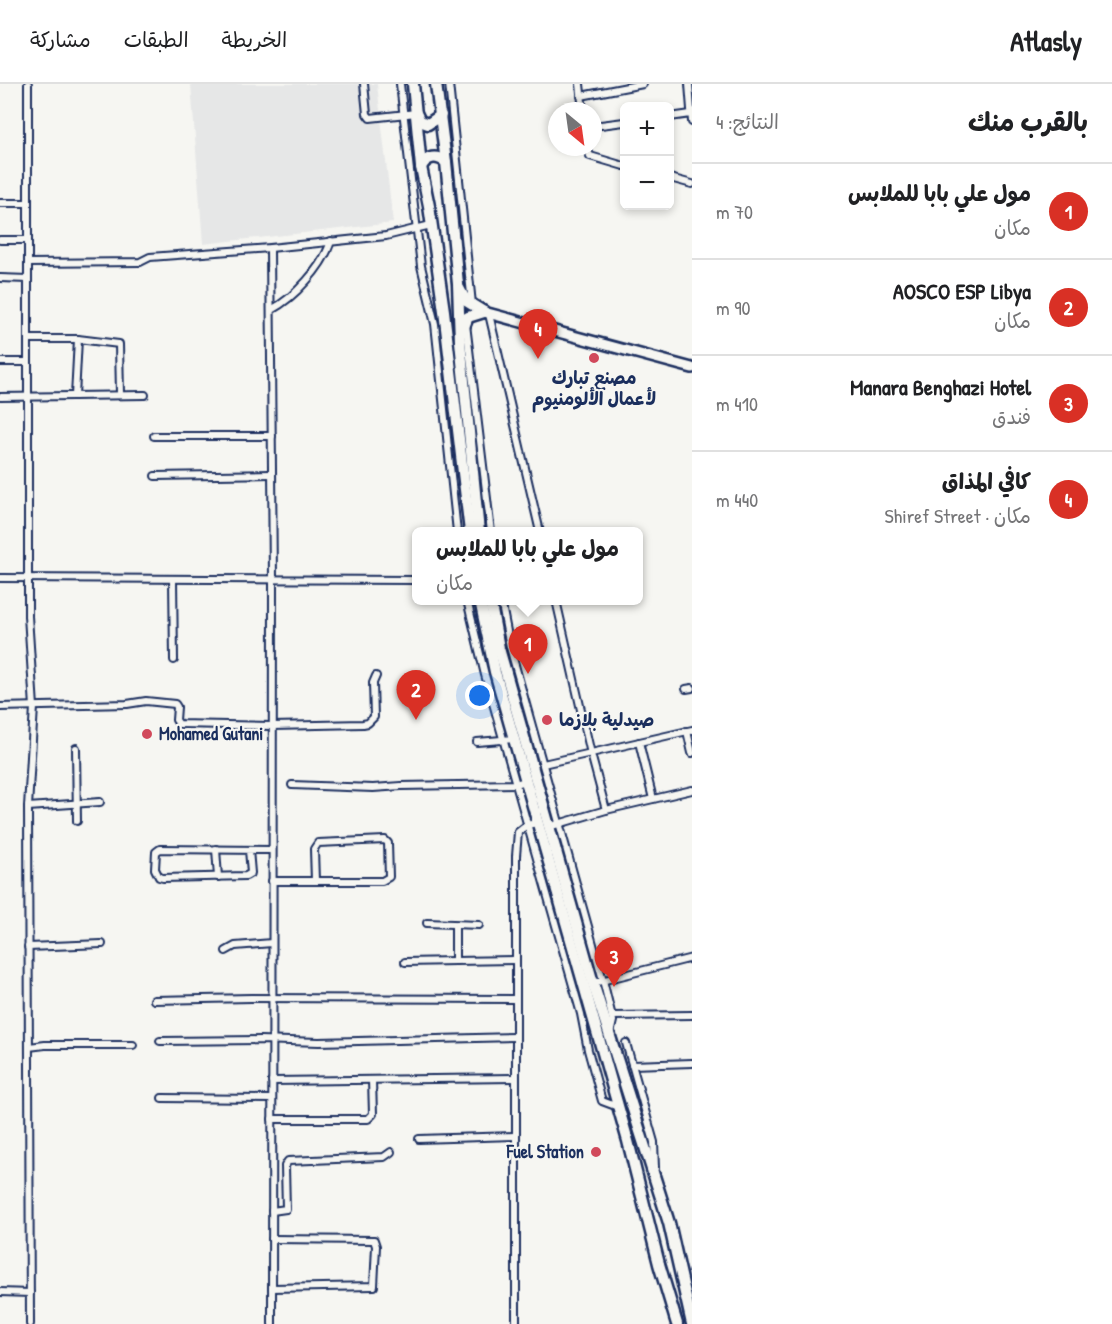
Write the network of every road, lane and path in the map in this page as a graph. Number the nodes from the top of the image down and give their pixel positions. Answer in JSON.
{"nodes":[{"id":1,"x":28,"y":84,"type":"edge"},
{"id":2,"x":364,"y":84,"type":"edge"},
{"id":3,"x":400,"y":84,"type":"edge"},
{"id":4,"x":413,"y":84,"type":"edge"},
{"id":5,"x":436,"y":84,"type":"edge"},
{"id":6,"x":449,"y":84,"type":"edge"},
{"id":7,"x":580,"y":84,"type":"edge"},
{"id":8,"x":643,"y":84,"type":"edge"},
{"id":9,"x":688,"y":84,"type":"edge"},
{"id":10,"x":581,"y":96,"type":"junction"},
{"id":11,"x":582,"y":102,"type":"edge"},
{"id":12,"x":691,"y":103,"type":"edge"},
{"id":13,"x":416,"y":113,"type":"junction"},
{"id":14,"x":404,"y":114,"type":"junction"},
{"id":15,"x":691,"y":114,"type":"edge"},
{"id":16,"x":441,"y":115,"type":"junction"},
{"id":17,"x":674,"y":116,"type":"edge"},
{"id":18,"x":692,"y":122,"type":"edge"},
{"id":19,"x":620,"y":123,"type":"edge"},
{"id":20,"x":602,"y":125,"type":"edge"},
{"id":21,"x":590,"y":156,"type":"edge"},
{"id":22,"x":446,"y":162,"type":"junction"},
{"id":23,"x":620,"y":165,"type":"edge"},
{"id":24,"x":421,"y":167,"type":"junction"},
{"id":25,"x":674,"y":179,"type":"edge"},
{"id":26,"x":692,"y":184,"type":"edge"},
{"id":27,"x":0,"y":202,"type":"edge"},
{"id":28,"x":28,"y":202,"type":"junction"},
{"id":29,"x":431,"y":225,"type":"junction"},
{"id":30,"x":418,"y":228,"type":"junction"},
{"id":31,"x":0,"y":240,"type":"edge"},
{"id":32,"x":28,"y":240,"type":"junction"},
{"id":33,"x":331,"y":242,"type":"junction"},
{"id":34,"x":270,"y":248,"type":"junction"},
{"id":35,"x":28,"y":264,"type":"junction"},
{"id":36,"x":0,"y":278,"type":"edge"},
{"id":37,"x":28,"y":279,"type":"junction"},
{"id":38,"x":458,"y":284,"type":"junction"},
{"id":39,"x":473,"y":306,"type":"junction"},
{"id":40,"x":271,"y":310,"type":"junction"},
{"id":41,"x":487,"y":313,"type":"junction"},
{"id":42,"x":466,"y":320,"type":"junction"},
{"id":43,"x":28,"y":339,"type":"junction"},
{"id":44,"x":78,"y":339,"type":"junction"},
{"id":45,"x":460,"y":341,"type":"junction"},
{"id":46,"x":0,"y":362,"type":"edge"},
{"id":47,"x":28,"y":362,"type":"junction"},
{"id":48,"x":692,"y":368,"type":"edge"},
{"id":49,"x":120,"y":394,"type":"junction"},
{"id":50,"x":145,"y":395,"type":"dead end"},
{"id":51,"x":75,"y":396,"type":"junction"},
{"id":52,"x":0,"y":397,"type":"edge"},
{"id":53,"x":27,"y":397,"type":"junction"},
{"id":54,"x":154,"y":436,"type":"dead end"},
{"id":55,"x":272,"y":436,"type":"junction"},
{"id":56,"x":271,"y":474,"type":"junction"},
{"id":57,"x":155,"y":476,"type":"dead end"},
{"id":58,"x":457,"y":527,"type":"edge"},
{"id":59,"x":469,"y":527,"type":"edge"},
{"id":60,"x":479,"y":527,"type":"edge"},
{"id":61,"x":491,"y":527,"type":"edge"},
{"id":62,"x":539,"y":527,"type":"edge"},
{"id":63,"x":0,"y":578,"type":"edge"},
{"id":64,"x":29,"y":579,"type":"junction"},
{"id":65,"x":173,"y":579,"type":"junction"},
{"id":66,"x":273,"y":579,"type":"junction"},
{"id":67,"x":412,"y":580,"type":"edge"},
{"id":68,"x":469,"y":605,"type":"edge"},
{"id":69,"x":481,"y":605,"type":"edge"},
{"id":70,"x":491,"y":605,"type":"edge"},
{"id":71,"x":502,"y":605,"type":"edge"},
{"id":72,"x":557,"y":605,"type":"edge"},
{"id":73,"x":174,"y":660,"type":"dead end"},
{"id":74,"x":490,"y":674,"type":"junction"},
{"id":75,"x":376,"y":676,"type":"dead end"},
{"id":76,"x":0,"y":707,"type":"edge"},
{"id":77,"x":33,"y":707,"type":"junction"},
{"id":78,"x":272,"y":726,"type":"junction"},
{"id":79,"x":690,"y":730,"type":"edge"},
{"id":80,"x":519,"y":740,"type":"junction"},
{"id":81,"x":477,"y":742,"type":"dead end"},
{"id":82,"x":639,"y":742,"type":"junction"},
{"id":83,"x":76,"y":748,"type":"dead end"},
{"id":84,"x":692,"y":753,"type":"edge"},
{"id":85,"x":591,"y":754,"type":"junction"},
{"id":86,"x":543,"y":764,"type":"junction"},
{"id":87,"x":520,"y":782,"type":"junction"},
{"id":88,"x":292,"y":784,"type":"dead end"},
{"id":89,"x":692,"y":790,"type":"edge"},
{"id":90,"x":653,"y":799,"type":"junction"},
{"id":91,"x":100,"y":802,"type":"dead end"},
{"id":92,"x":77,"y":804,"type":"junction"},
{"id":93,"x":28,"y":807,"type":"junction"},
{"id":94,"x":606,"y":810,"type":"junction"},
{"id":95,"x":77,"y":821,"type":"dead end"},
{"id":96,"x":532,"y":824,"type":"junction"},
{"id":97,"x":560,"y":824,"type":"junction"},
{"id":98,"x":548,"y":826,"type":"junction"},
{"id":99,"x":216,"y":849,"type":"junction"},
{"id":100,"x":249,"y":850,"type":"junction"},
{"id":101,"x":272,"y":850,"type":"junction"},
{"id":102,"x":218,"y":877,"type":"junction"},
{"id":103,"x":272,"y":881,"type":"junction"},
{"id":104,"x":315,"y":881,"type":"junction"},
{"id":105,"x":427,"y":923,"type":"dead end"},
{"id":106,"x":455,"y":925,"type":"junction"},
{"id":107,"x":479,"y":925,"type":"dead end"},
{"id":108,"x":272,"y":943,"type":"junction"},
{"id":109,"x":102,"y":944,"type":"dead end"},
{"id":110,"x":28,"y":947,"type":"junction"},
{"id":111,"x":226,"y":951,"type":"dead end"},
{"id":112,"x":692,"y":958,"type":"edge"},
{"id":113,"x":514,"y":960,"type":"junction"},
{"id":114,"x":455,"y":961,"type":"junction"},
{"id":115,"x":405,"y":962,"type":"dead end"},
{"id":116,"x":598,"y":982,"type":"junction"},
{"id":117,"x":271,"y":999,"type":"junction"},
{"id":118,"x":515,"y":999,"type":"junction"},
{"id":119,"x":154,"y":1000,"type":"dead end"},
{"id":120,"x":692,"y":1015,"type":"edge"},
{"id":121,"x":612,"y":1016,"type":"junction"},
{"id":122,"x":609,"y":1035,"type":"junction"},
{"id":123,"x":515,"y":1036,"type":"junction"},
{"id":124,"x":272,"y":1040,"type":"junction"},
{"id":125,"x":160,"y":1041,"type":"dead end"},
{"id":126,"x":626,"y":1043,"type":"dead end"},
{"id":127,"x":134,"y":1045,"type":"dead end"},
{"id":128,"x":29,"y":1047,"type":"junction"},
{"id":129,"x":692,"y":1063,"type":"edge"},
{"id":130,"x":632,"y":1065,"type":"junction"},
{"id":131,"x":515,"y":1078,"type":"junction"},
{"id":132,"x":372,"y":1080,"type":"junction"},
{"id":133,"x":272,"y":1081,"type":"junction"},
{"id":134,"x":162,"y":1098,"type":"dead end"},
{"id":135,"x":272,"y":1099,"type":"junction"},
{"id":136,"x":272,"y":1119,"type":"junction"},
{"id":137,"x":514,"y":1136,"type":"junction"},
{"id":138,"x":420,"y":1139,"type":"dead end"},
{"id":139,"x":390,"y":1152,"type":"dead end"},
{"id":140,"x":654,"y":1178,"type":"junction"},
{"id":141,"x":272,"y":1211,"type":"junction"},
{"id":142,"x":669,"y":1223,"type":"junction"},
{"id":143,"x":650,"y":1228,"type":"junction"},
{"id":144,"x":272,"y":1239,"type":"junction"},
{"id":145,"x":677,"y":1257,"type":"junction"},
{"id":146,"x":659,"y":1264,"type":"junction"},
{"id":147,"x":687,"y":1282,"type":"edge"},
{"id":148,"x":272,"y":1288,"type":"junction"},
{"id":149,"x":0,"y":1292,"type":"edge"},
{"id":150,"x":30,"y":1293,"type":"junction"},
{"id":151,"x":30,"y":1324,"type":"edge"},
{"id":152,"x":272,"y":1324,"type":"edge"},
{"id":153,"x":516,"y":1324,"type":"edge"},
{"id":154,"x":677,"y":1324,"type":"edge"},
{"id":155,"x":692,"y":1324,"type":"edge"}],
"edges":[{"from":1,"to":28,"type":"street"},
{"from":2,"to":14,"type":"street"},
{"from":3,"to":14,"type":"street"},
{"from":4,"to":13,"type":"highway"},
{"from":5,"to":16,"type":"highway"},
{"from":6,"to":39,"type":"street"},
{"from":7,"to":10,"type":"street"},
{"from":8,"to":10,"type":"street"},
{"from":9,"to":12,"type":"street"},
{"from":10,"to":11,"type":"street"},
{"from":12,"to":15,"type":"street"},
{"from":13,"to":14,"type":"street"},
{"from":13,"to":16,"type":"highway"},
{"from":13,"to":24,"type":"highway"},
{"from":14,"to":30,"type":"street"},
{"from":15,"to":17,"type":"street"},
{"from":15,"to":18,"type":"street"},
{"from":16,"to":22,"type":"highway"},
{"from":19,"to":20,"type":"street"},
{"from":21,"to":23,"type":"street"},
{"from":22,"to":24,"type":"highway"},
{"from":22,"to":38,"type":"highway"},
{"from":24,"to":29,"type":"highway"},
{"from":25,"to":26,"type":"street"},
{"from":27,"to":28,"type":"street"},
{"from":28,"to":32,"type":"street"},
{"from":29,"to":30,"type":"street"},
{"from":29,"to":59,"type":"highway"},
{"from":30,"to":33,"type":"street"},
{"from":30,"to":58,"type":"street"},
{"from":31,"to":32,"type":"street"},
{"from":32,"to":35,"type":"street"},
{"from":33,"to":34,"type":"street"},
{"from":33,"to":40,"type":"street"},
{"from":34,"to":35,"type":"street"},
{"from":34,"to":40,"type":"street"},
{"from":35,"to":37,"type":"street"},
{"from":36,"to":37,"type":"street"},
{"from":37,"to":43,"type":"street"},
{"from":38,"to":39,"type":"highway"},
{"from":38,"to":45,"type":"highway"},
{"from":39,"to":41,"type":"highway"},
{"from":40,"to":55,"type":"street"},
{"from":41,"to":42,"type":"highway"},
{"from":41,"to":48,"type":"main road"},
{"from":41,"to":62,"type":"street"},
{"from":42,"to":45,"type":"highway"},
{"from":42,"to":61,"type":"street"},
{"from":43,"to":44,"type":"street"},
{"from":43,"to":47,"type":"street"},
{"from":44,"to":49,"type":"street"},
{"from":44,"to":51,"type":"street"},
{"from":45,"to":60,"type":"highway"},
{"from":46,"to":47,"type":"street"},
{"from":47,"to":53,"type":"street"},
{"from":49,"to":50,"type":"street"},
{"from":49,"to":51,"type":"street"},
{"from":51,"to":53,"type":"street"},
{"from":52,"to":53,"type":"street"},
{"from":53,"to":64,"type":"street"},
{"from":54,"to":55,"type":"street"},
{"from":55,"to":56,"type":"street"},
{"from":56,"to":57,"type":"street"},
{"from":56,"to":66,"type":"street"},
{"from":63,"to":64,"type":"street"},
{"from":64,"to":65,"type":"street"},
{"from":64,"to":77,"type":"street"},
{"from":65,"to":66,"type":"street"},
{"from":65,"to":73,"type":"street"},
{"from":66,"to":67,"type":"street"},
{"from":66,"to":78,"type":"street"},
{"from":68,"to":74,"type":"street"},
{"from":69,"to":74,"type":"highway"},
{"from":70,"to":80,"type":"highway"},
{"from":71,"to":80,"type":"street"},
{"from":72,"to":85,"type":"street"},
{"from":74,"to":80,"type":"highway"},
{"from":75,"to":78,"type":"street"},
{"from":76,"to":77,"type":"street"},
{"from":77,"to":78,"type":"street"},
{"from":77,"to":93,"type":"street"},
{"from":78,"to":101,"type":"street"},
{"from":79,"to":82,"type":"street"},
{"from":79,"to":84,"type":"street"},
{"from":80,"to":81,"type":"street"},
{"from":80,"to":86,"type":"street"},
{"from":80,"to":87,"type":"highway"},
{"from":80,"to":98,"type":"highway"},
{"from":82,"to":85,"type":"street"},
{"from":82,"to":90,"type":"street"},
{"from":83,"to":92,"type":"street"},
{"from":85,"to":86,"type":"street"},
{"from":85,"to":94,"type":"street"},
{"from":86,"to":97,"type":"street"},
{"from":87,"to":88,"type":"street"},
{"from":87,"to":96,"type":"highway"},
{"from":89,"to":90,"type":"street"},
{"from":90,"to":94,"type":"street"},
{"from":91,"to":92,"type":"street"},
{"from":92,"to":93,"type":"street"},
{"from":92,"to":95,"type":"street"},
{"from":93,"to":110,"type":"street"},
{"from":94,"to":97,"type":"street"},
{"from":96,"to":113,"type":"street"},
{"from":96,"to":143,"type":"highway"},
{"from":97,"to":98,"type":"street"},
{"from":97,"to":116,"type":"street"},
{"from":98,"to":116,"type":"highway"},
{"from":99,"to":100,"type":"street"},
{"from":99,"to":102,"type":"street"},
{"from":99,"to":102,"type":"street"},
{"from":100,"to":101,"type":"street"},
{"from":100,"to":102,"type":"street"},
{"from":101,"to":103,"type":"street"},
{"from":103,"to":104,"type":"street"},
{"from":103,"to":108,"type":"street"},
{"from":104,"to":104,"type":"street"},
{"from":105,"to":106,"type":"street"},
{"from":106,"to":107,"type":"street"},
{"from":106,"to":114,"type":"street"},
{"from":108,"to":111,"type":"street"},
{"from":108,"to":117,"type":"street"},
{"from":109,"to":110,"type":"street"},
{"from":110,"to":128,"type":"street"},
{"from":112,"to":116,"type":"street"},
{"from":113,"to":114,"type":"street"},
{"from":113,"to":118,"type":"street"},
{"from":114,"to":115,"type":"street"},
{"from":116,"to":121,"type":"street"},
{"from":116,"to":122,"type":"highway"},
{"from":117,"to":118,"type":"street"},
{"from":117,"to":119,"type":"street"},
{"from":117,"to":124,"type":"street"},
{"from":118,"to":123,"type":"street"},
{"from":120,"to":121,"type":"street"},
{"from":121,"to":122,"type":"street"},
{"from":122,"to":140,"type":"highway"},
{"from":123,"to":124,"type":"street"},
{"from":123,"to":131,"type":"street"},
{"from":124,"to":125,"type":"street"},
{"from":124,"to":133,"type":"street"},
{"from":126,"to":130,"type":"street"},
{"from":127,"to":128,"type":"street"},
{"from":128,"to":150,"type":"street"},
{"from":129,"to":130,"type":"street"},
{"from":130,"to":140,"type":"street"},
{"from":131,"to":132,"type":"street"},
{"from":131,"to":137,"type":"street"},
{"from":132,"to":133,"type":"street"},
{"from":132,"to":136,"type":"street"},
{"from":133,"to":135,"type":"street"},
{"from":134,"to":135,"type":"street"},
{"from":135,"to":136,"type":"street"},
{"from":136,"to":141,"type":"street"},
{"from":137,"to":138,"type":"street"},
{"from":137,"to":153,"type":"street"},
{"from":139,"to":141,"type":"street"},
{"from":140,"to":142,"type":"highway"},
{"from":141,"to":144,"type":"street"},
{"from":142,"to":143,"type":"highway"},
{"from":142,"to":145,"type":"highway"},
{"from":143,"to":146,"type":"highway"},
{"from":144,"to":148,"type":"street"},
{"from":144,"to":148,"type":"street"},
{"from":145,"to":146,"type":"highway"},
{"from":145,"to":147,"type":"highway"},
{"from":146,"to":154,"type":"highway"},
{"from":147,"to":155,"type":"highway"},
{"from":148,"to":152,"type":"street"},
{"from":149,"to":150,"type":"street"},
{"from":150,"to":151,"type":"street"}]}
